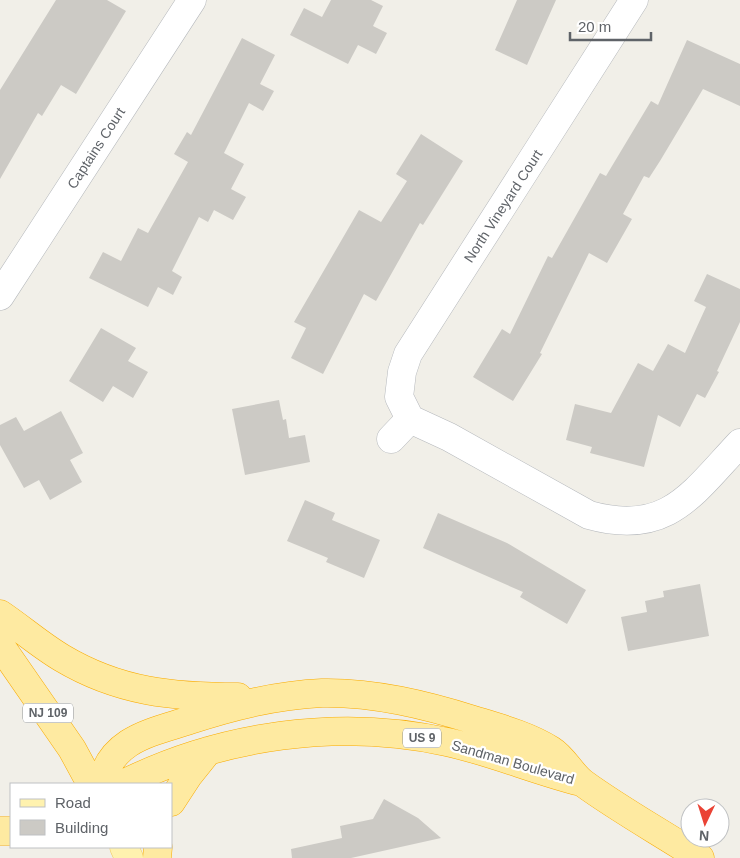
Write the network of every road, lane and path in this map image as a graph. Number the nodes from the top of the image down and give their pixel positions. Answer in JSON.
{"nodes":[{"id":1,"x":192,"y":0,"type":"edge"},
{"id":2,"x":634,"y":0,"type":"edge"},
{"id":3,"x":0,"y":296,"type":"edge"},
{"id":4,"x":410,"y":418,"type":"junction"},
{"id":5,"x":391,"y":439,"type":"dead end"},
{"id":6,"x":740,"y":443,"type":"edge"},
{"id":7,"x":0,"y":614,"type":"edge"},
{"id":8,"x":0,"y":645,"type":"edge"},
{"id":9,"x":287,"y":697,"type":"junction"},
{"id":10,"x":208,"y":752,"type":"junction"},
{"id":11,"x":581,"y":782,"type":"junction"},
{"id":12,"x":90,"y":783,"type":"edge"},
{"id":13,"x":101,"y":783,"type":"edge"},
{"id":14,"x":125,"y":783,"type":"edge"},
{"id":15,"x":172,"y":800,"type":"edge"},
{"id":16,"x":700,"y":858,"type":"edge"}],
"edges":[{"from":1,"to":3,"type":"street","name":"Captains Court"},
{"from":2,"to":4,"type":"street","name":"North Vineyard Court"},
{"from":4,"to":5,"type":"street"},
{"from":4,"to":6,"type":"street"},
{"from":7,"to":9,"type":"highway"},
{"from":8,"to":12,"type":"highway","number":"NJ 109"},
{"from":9,"to":11,"type":"highway","name":"Sandman Boulevard","number":"US 9"},
{"from":9,"to":13,"type":"highway","name":"Sandman Boulevard","number":"US 9"},
{"from":10,"to":11,"type":"highway","name":"Sandman Boulevard","number":"US 9"},
{"from":10,"to":14,"type":"highway","name":"Sandman Boulevard"},
{"from":10,"to":15,"type":"highway"},
{"from":11,"to":16,"type":"highway","name":"Sandman Boulevard","number":"US 9"}]}
